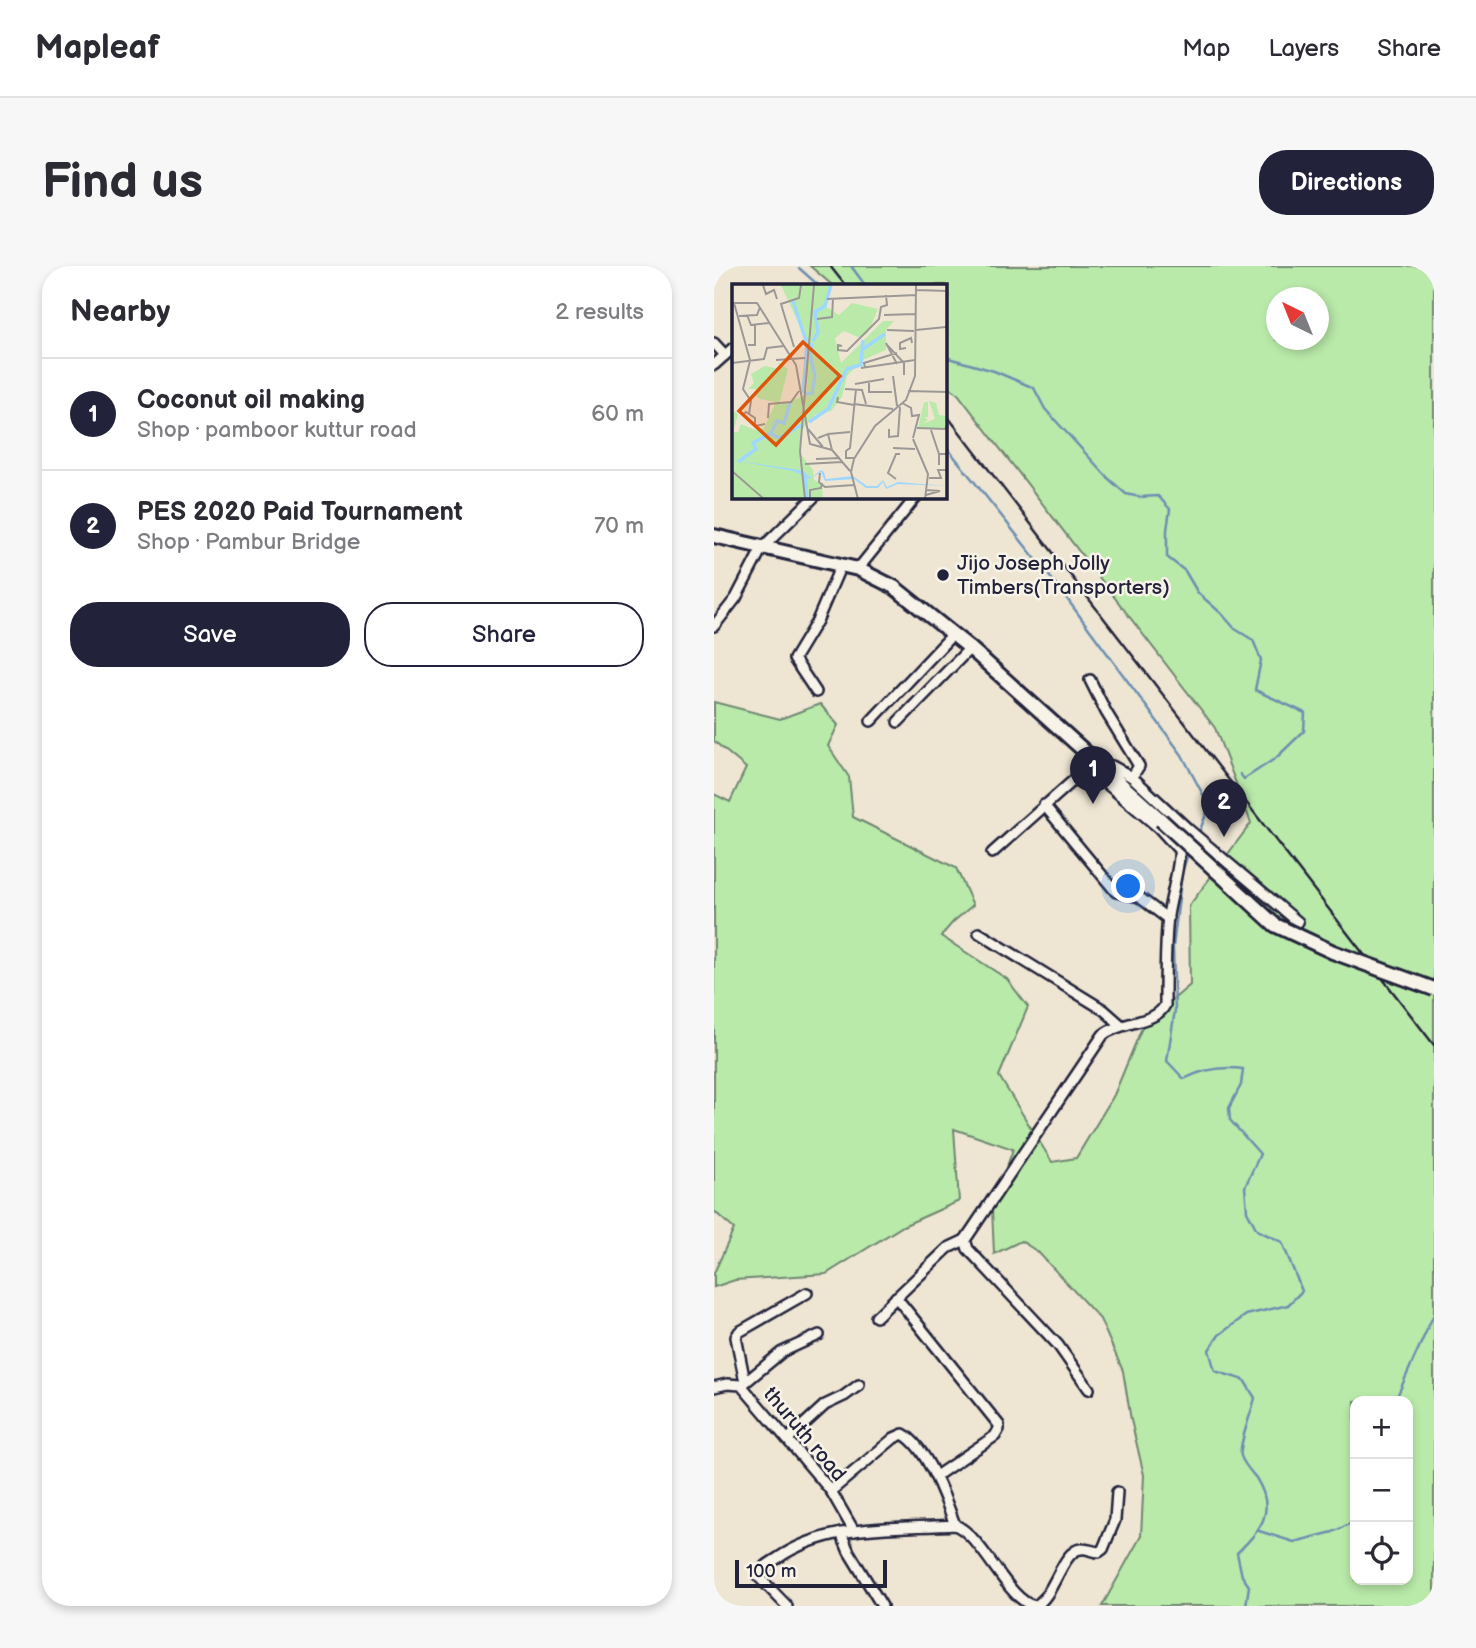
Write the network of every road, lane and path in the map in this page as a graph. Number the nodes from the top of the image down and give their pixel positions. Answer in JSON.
{"nodes":[{"id":1,"x":714,"y":343,"type":"edge"},
{"id":2,"x":732,"y":349,"type":"edge"},
{"id":3,"x":725,"y":355,"type":"junction"},
{"id":4,"x":714,"y":365,"type":"edge"},
{"id":5,"x":812,"y":499,"type":"edge"},
{"id":6,"x":914,"y":499,"type":"edge"},
{"id":7,"x":714,"y":536,"type":"edge"},
{"id":8,"x":762,"y":548,"type":"junction"},
{"id":9,"x":841,"y":565,"type":"junction"},
{"id":10,"x":858,"y":569,"type":"junction"},
{"id":11,"x":714,"y":626,"type":"edge"},
{"id":12,"x":953,"y":634,"type":"junction"},
{"id":13,"x":970,"y":648,"type":"junction"},
{"id":14,"x":1090,"y":680,"type":"dead end"},
{"id":15,"x":816,"y":692,"type":"dead end"},
{"id":16,"x":871,"y":721,"type":"dead end"},
{"id":17,"x":898,"y":722,"type":"dead end"},
{"id":18,"x":1091,"y":765,"type":"junction"},
{"id":19,"x":1132,"y":777,"type":"junction"},
{"id":20,"x":1044,"y":805,"type":"junction"},
{"id":21,"x":992,"y":853,"type":"dead end"},
{"id":22,"x":1168,"y":919,"type":"junction"},
{"id":23,"x":1298,"y":922,"type":"dead end"},
{"id":24,"x":979,"y":933,"type":"dead end"},
{"id":25,"x":1434,"y":989,"type":"edge"},
{"id":26,"x":1121,"y":1025,"type":"junction"},
{"id":27,"x":965,"y":1240,"type":"junction"},
{"id":28,"x":807,"y":1293,"type":"dead end"},
{"id":29,"x":896,"y":1297,"type":"junction"},
{"id":30,"x":876,"y":1317,"type":"dead end"},
{"id":31,"x":819,"y":1335,"type":"dead end"},
{"id":32,"x":743,"y":1384,"type":"junction"},
{"id":33,"x":859,"y":1385,"type":"dead end"},
{"id":34,"x":714,"y":1387,"type":"edge"},
{"id":35,"x":1089,"y":1389,"type":"dead end"},
{"id":36,"x":788,"y":1439,"type":"junction"},
{"id":37,"x":936,"y":1476,"type":"junction"},
{"id":38,"x":831,"y":1490,"type":"junction"},
{"id":39,"x":1117,"y":1492,"type":"dead end"},
{"id":40,"x":955,"y":1525,"type":"junction"},
{"id":41,"x":855,"y":1531,"type":"junction"},
{"id":42,"x":841,"y":1533,"type":"junction"},
{"id":43,"x":787,"y":1606,"type":"edge"},
{"id":44,"x":882,"y":1606,"type":"edge"}],
"edges":[{"from":1,"to":3,"type":"street"},
{"from":2,"to":3,"type":"street"},
{"from":3,"to":4,"type":"street"},
{"from":5,"to":8,"type":"street"},
{"from":6,"to":10,"type":"street"},
{"from":7,"to":8,"type":"main road"},
{"from":8,"to":9,"type":"main road"},
{"from":8,"to":11,"type":"street"},
{"from":9,"to":10,"type":"main road"},
{"from":9,"to":15,"type":"street"},
{"from":10,"to":12,"type":"main road"},
{"from":12,"to":13,"type":"main road"},
{"from":12,"to":16,"type":"street"},
{"from":13,"to":17,"type":"street"},
{"from":13,"to":18,"type":"main road"},
{"from":14,"to":19,"type":"street"},
{"from":18,"to":19,"type":"street"},
{"from":18,"to":20,"type":"street"},
{"from":18,"to":22,"type":"street"},
{"from":18,"to":25,"type":"main road","bridge":true},
{"from":19,"to":23,"type":"street"},
{"from":20,"to":21,"type":"street"},
{"from":20,"to":22,"type":"street"},
{"from":22,"to":26,"type":"street"},
{"from":24,"to":26,"type":"street"},
{"from":26,"to":27,"type":"street"},
{"from":27,"to":29,"type":"street"},
{"from":27,"to":35,"type":"street"},
{"from":28,"to":32,"type":"street"},
{"from":29,"to":30,"type":"street"},
{"from":29,"to":37,"type":"street"},
{"from":31,"to":32,"type":"street"},
{"from":32,"to":34,"type":"street","name":"thuruth road"},
{"from":32,"to":36,"type":"street","name":"thuruth road"},
{"from":33,"to":36,"type":"street"},
{"from":36,"to":38,"type":"street","name":"thuruth road"},
{"from":37,"to":38,"type":"street"},
{"from":37,"to":40,"type":"street"},
{"from":38,"to":41,"type":"street","name":"thuruth road"},
{"from":39,"to":40,"type":"street"},
{"from":40,"to":41,"type":"street"},
{"from":41,"to":42,"type":"street"},
{"from":42,"to":43,"type":"street"},
{"from":42,"to":44,"type":"street"}]}
